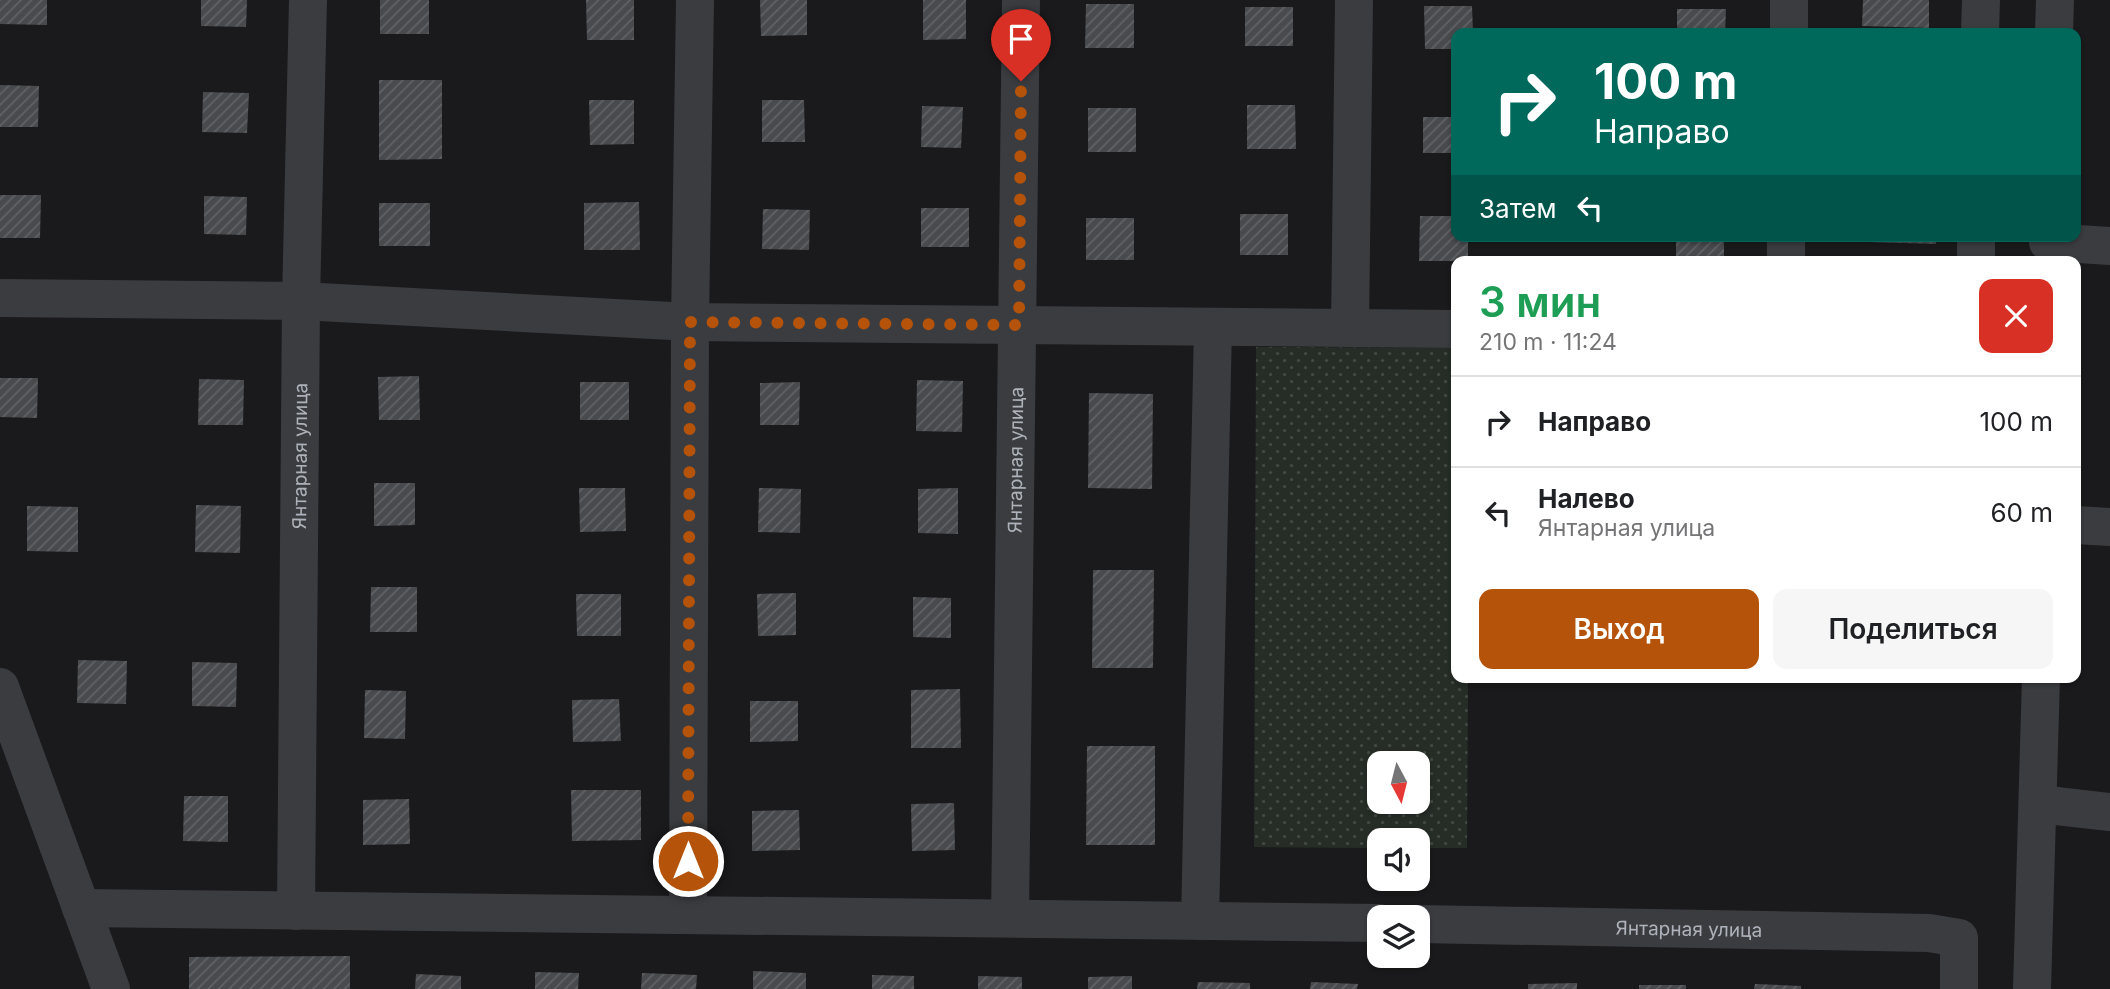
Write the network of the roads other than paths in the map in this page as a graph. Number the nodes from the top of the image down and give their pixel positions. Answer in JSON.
{"nodes":[{"id":1,"x":308,"y":0,"type":"edge"},
{"id":2,"x":695,"y":0,"type":"edge"},
{"id":3,"x":1021,"y":0,"type":"edge"},
{"id":4,"x":1354,"y":0,"type":"edge"},
{"id":5,"x":1789,"y":0,"type":"edge"},
{"id":6,"x":1981,"y":0,"type":"edge"},
{"id":7,"x":2054,"y":0,"type":"edge"},
{"id":8,"x":1789,"y":28,"type":"edge"},
{"id":9,"x":1980,"y":28,"type":"edge"},
{"id":10,"x":2054,"y":28,"type":"edge"},
{"id":11,"x":2048,"y":246,"type":"edge"},
{"id":12,"x":2110,"y":246,"type":"edge"},
{"id":13,"x":0,"y":298,"type":"edge"},
{"id":14,"x":301,"y":301,"type":"junction"},
{"id":15,"x":690,"y":322,"type":"junction"},
{"id":16,"x":1019,"y":325,"type":"junction"},
{"id":17,"x":1213,"y":327,"type":"junction"},
{"id":18,"x":1350,"y":328,"type":"junction"},
{"id":19,"x":1451,"y":329,"type":"edge"},
{"id":20,"x":2081,"y":525,"type":"edge"},
{"id":21,"x":2110,"y":527,"type":"edge"},
{"id":22,"x":2041,"y":683,"type":"edge"},
{"id":23,"x":0,"y":687,"type":"edge"},
{"id":24,"x":2039,"y":804,"type":"junction"},
{"id":25,"x":2110,"y":812,"type":"edge"},
{"id":26,"x":81,"y":908,"type":"junction"},
{"id":27,"x":296,"y":911,"type":"junction"},
{"id":28,"x":688,"y":915,"type":"junction"},
{"id":29,"x":1010,"y":918,"type":"junction"},
{"id":30,"x":1200,"y":920,"type":"junction"},
{"id":31,"x":1367,"y":923,"type":"edge"},
{"id":32,"x":1430,"y":924,"type":"edge"},
{"id":33,"x":111,"y":989,"type":"edge"},
{"id":34,"x":1959,"y":989,"type":"edge"},
{"id":35,"x":2032,"y":989,"type":"edge"}],
"edges":[{"from":1,"to":14,"type":"street","name":"Янтарная улица"},
{"from":2,"to":15,"type":"street"},
{"from":3,"to":16,"type":"street","name":"Янтарная улица"},
{"from":4,"to":18,"type":"street"},
{"from":5,"to":8,"type":"street"},
{"from":6,"to":9,"type":"street"},
{"from":7,"to":10,"type":"street"},
{"from":11,"to":12,"type":"street"},
{"from":13,"to":14,"type":"street"},
{"from":14,"to":15,"type":"street"},
{"from":14,"to":27,"type":"street","name":"Янтарная улица"},
{"from":15,"to":16,"type":"street"},
{"from":15,"to":28,"type":"street"},
{"from":16,"to":17,"type":"street"},
{"from":16,"to":29,"type":"street","name":"Янтарная улица"},
{"from":17,"to":18,"type":"street"},
{"from":17,"to":30,"type":"street"},
{"from":18,"to":19,"type":"street"},
{"from":20,"to":21,"type":"street"},
{"from":22,"to":24,"type":"street"},
{"from":23,"to":26,"type":"street"},
{"from":24,"to":25,"type":"street"},
{"from":24,"to":35,"type":"street"},
{"from":26,"to":27,"type":"street"},
{"from":26,"to":33,"type":"street"},
{"from":27,"to":28,"type":"street"},
{"from":28,"to":29,"type":"street"},
{"from":29,"to":30,"type":"street"},
{"from":30,"to":31,"type":"street"},
{"from":32,"to":34,"type":"street","name":"Янтарная улица"}]}
